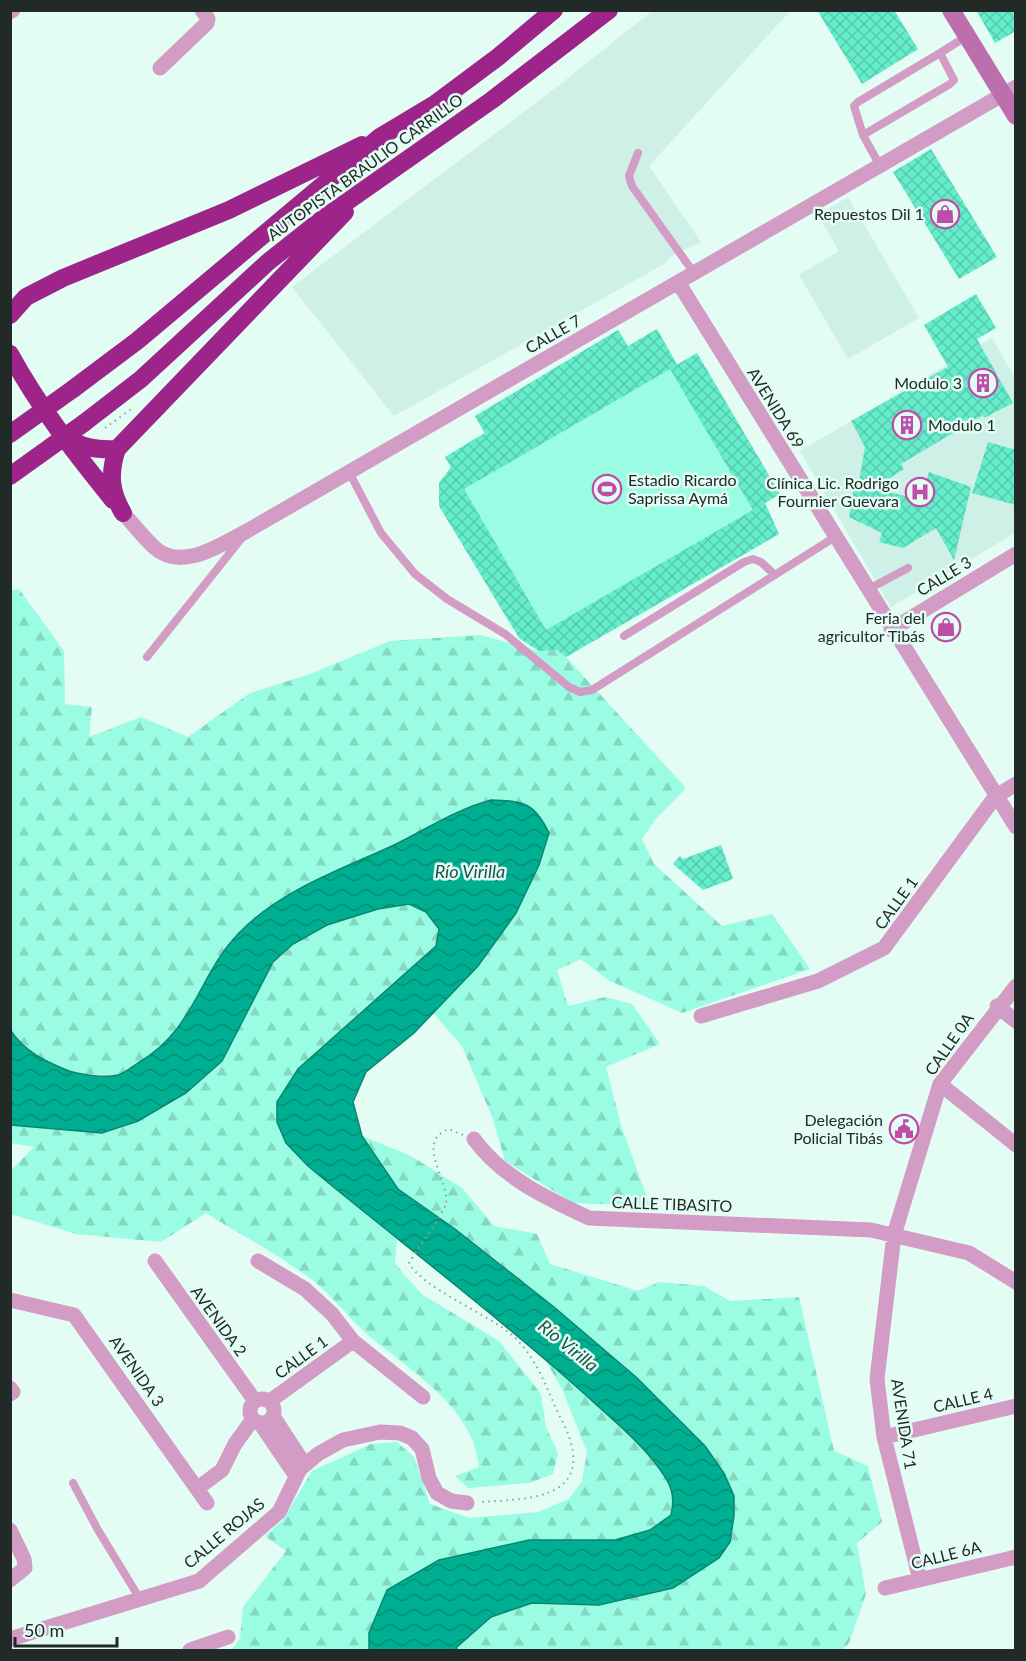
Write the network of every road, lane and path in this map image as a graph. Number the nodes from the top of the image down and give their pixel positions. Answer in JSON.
{"nodes":[{"id":1,"x":202,"y":10,"type":"edge"},
{"id":2,"x":554,"y":10,"type":"edge"},
{"id":3,"x":609,"y":10,"type":"edge"},
{"id":4,"x":951,"y":10,"type":"edge"},
{"id":5,"x":967,"y":36,"type":"junction"},
{"id":6,"x":940,"y":53,"type":"junction"},
{"id":7,"x":160,"y":68,"type":"dead end"},
{"id":8,"x":1009,"y":91,"type":"edge"},
{"id":9,"x":1016,"y":116,"type":"edge"},
{"id":10,"x":863,"y":135,"type":"junction"},
{"id":11,"x":380,"y":137,"type":"junction"},
{"id":12,"x":638,"y":153,"type":"dead end"},
{"id":13,"x":880,"y":166,"type":"junction"},
{"id":14,"x":373,"y":183,"type":"junction"},
{"id":15,"x":694,"y":273,"type":"junction"},
{"id":16,"x":678,"y":282,"type":"junction"},
{"id":17,"x":10,"y":315,"type":"edge"},
{"id":18,"x":10,"y":354,"type":"edge"},
{"id":19,"x":58,"y":431,"type":"junction"},
{"id":20,"x":10,"y":434,"type":"edge"},
{"id":21,"x":117,"y":449,"type":"junction"},
{"id":22,"x":349,"y":472,"type":"junction"},
{"id":23,"x":10,"y":476,"type":"edge"},
{"id":24,"x":123,"y":513,"type":"junction"},
{"id":25,"x":247,"y":531,"type":"junction"},
{"id":26,"x":835,"y":537,"type":"junction"},
{"id":27,"x":1016,"y":554,"type":"edge"},
{"id":28,"x":908,"y":568,"type":"dead end"},
{"id":29,"x":775,"y":575,"type":"junction"},
{"id":30,"x":867,"y":590,"type":"junction"},
{"id":31,"x":891,"y":630,"type":"junction"},
{"id":32,"x":624,"y":636,"type":"dead end"},
{"id":33,"x":147,"y":657,"type":"dead end"},
{"id":34,"x":1016,"y":784,"type":"edge"},
{"id":35,"x":995,"y":796,"type":"junction"},
{"id":36,"x":1016,"y":827,"type":"edge"},
{"id":37,"x":1016,"y":986,"type":"edge"},
{"id":38,"x":997,"y":1006,"type":"junction"},
{"id":39,"x":701,"y":1016,"type":"dead end"},
{"id":40,"x":1016,"y":1021,"type":"edge"},
{"id":41,"x":940,"y":1084,"type":"junction"},
{"id":42,"x":474,"y":1139,"type":"joint"},
{"id":43,"x":1016,"y":1145,"type":"edge"},
{"id":44,"x":894,"y":1235,"type":"junction"},
{"id":45,"x":155,"y":1261,"type":"dead end"},
{"id":46,"x":258,"y":1261,"type":"dead end"},
{"id":47,"x":1016,"y":1282,"type":"edge"},
{"id":48,"x":10,"y":1300,"type":"edge"},
{"id":49,"x":353,"y":1341,"type":"junction"},
{"id":50,"x":10,"y":1388,"type":"edge"},
{"id":51,"x":10,"y":1394,"type":"edge"},
{"id":52,"x":423,"y":1396,"type":"dead end"},
{"id":53,"x":1016,"y":1406,"type":"edge"},
{"id":54,"x":262,"y":1412,"type":"junction"},
{"id":55,"x":884,"y":1437,"type":"junction"},
{"id":56,"x":300,"y":1471,"type":"junction"},
{"id":57,"x":73,"y":1483,"type":"dead end"},
{"id":58,"x":198,"y":1488,"type":"junction"},
{"id":59,"x":207,"y":1503,"type":"dead end"},
{"id":60,"x":466,"y":1503,"type":"joint"},
{"id":61,"x":10,"y":1530,"type":"edge"},
{"id":62,"x":1016,"y":1557,"type":"edge"},
{"id":63,"x":10,"y":1580,"type":"edge"},
{"id":64,"x":920,"y":1580,"type":"junction"},
{"id":65,"x":885,"y":1588,"type":"dead end"},
{"id":66,"x":141,"y":1600,"type":"junction"},
{"id":67,"x":10,"y":1639,"type":"edge"},
{"id":68,"x":220,"y":1643,"type":"edge"},
{"id":69,"x":190,"y":1650,"type":"edge"}],
"edges":[{"from":1,"to":7,"type":"street"},
{"from":2,"to":11,"type":"highway","name":"AUTOPISTA BRAULIO CARRILLO"},
{"from":3,"to":14,"type":"highway","name":"AUTOPISTA BRAULIO CARRILLO"},
{"from":4,"to":5,"type":"street"},
{"from":5,"to":6,"type":"lane"},
{"from":5,"to":8,"type":"street"},
{"from":6,"to":10,"type":"lane"},
{"from":6,"to":10,"type":"lane"},
{"from":8,"to":9,"type":"street"},
{"from":8,"to":13,"type":"street","name":"CALLE 7"},
{"from":10,"to":13,"type":"lane"},
{"from":11,"to":17,"type":"highway"},
{"from":11,"to":20,"type":"highway","name":"AUTOPISTA BRAULIO CARRILLO","bridge":true},
{"from":12,"to":15,"type":"lane"},
{"from":13,"to":15,"type":"street","name":"CALLE 7"},
{"from":14,"to":21,"type":"highway"},
{"from":14,"to":23,"type":"highway","name":"AUTOPISTA BRAULIO CARRILLO","bridge":true},
{"from":15,"to":16,"type":"street","name":"CALLE 7"},
{"from":16,"to":22,"type":"street","name":"CALLE 7"},
{"from":16,"to":26,"type":"street","name":"AVENIDA 69"},
{"from":18,"to":19,"type":"highway"},
{"from":19,"to":21,"type":"highway"},
{"from":19,"to":24,"type":"highway"},
{"from":21,"to":24,"type":"highway"},
{"from":22,"to":25,"type":"street","name":"CALLE 7"},
{"from":22,"to":29,"type":"lane"},
{"from":24,"to":25,"type":"street"},
{"from":25,"to":33,"type":"lane","name":"CALLE 7"},
{"from":26,"to":29,"type":"lane"},
{"from":26,"to":30,"type":"street","name":"AVENIDA 69"},
{"from":27,"to":31,"type":"street","name":"CALLE 3"},
{"from":28,"to":30,"type":"lane"},
{"from":29,"to":32,"type":"lane"},
{"from":30,"to":31,"type":"street","name":"AVENIDA 69"},
{"from":31,"to":35,"type":"street","name":"AVENIDA 69"},
{"from":34,"to":35,"type":"street","name":"CALLE 1"},
{"from":35,"to":36,"type":"street","name":"AVENIDA 69"},
{"from":35,"to":39,"type":"street","name":"CALLE 1"},
{"from":37,"to":38,"type":"street","name":"CALLE 0A"},
{"from":38,"to":40,"type":"street"},
{"from":38,"to":41,"type":"street","name":"CALLE 0A"},
{"from":41,"to":43,"type":"street"},
{"from":41,"to":44,"type":"street","name":"CALLE 0A"},
{"from":42,"to":44,"type":"street","name":"CALLE TIBASITO"},
{"from":42,"to":60,"type":"path"},
{"from":44,"to":47,"type":"street","name":"CALLE TIBASITO"},
{"from":44,"to":55,"type":"street","name":"AVENIDA 71"},
{"from":45,"to":54,"type":"street","name":"AVENIDA 2"},
{"from":46,"to":49,"type":"street"},
{"from":48,"to":58,"type":"street","name":"AVENIDA 3"},
{"from":49,"to":52,"type":"street"},
{"from":49,"to":54,"type":"street","name":"CALLE 1"},
{"from":50,"to":51,"type":"street"},
{"from":53,"to":55,"type":"street","name":"CALLE 4"},
{"from":54,"to":56,"type":"street","name":"AVENIDA 2"},
{"from":54,"to":58,"type":"street","name":"CALLE 1"},
{"from":55,"to":64,"type":"street","name":"AVENIDA 71"},
{"from":56,"to":60,"type":"street"},
{"from":56,"to":66,"type":"street","name":"CALLE ROJAS"},
{"from":57,"to":66,"type":"lane"},
{"from":58,"to":59,"type":"street","name":"AVENIDA 3"},
{"from":61,"to":63,"type":"street"},
{"from":62,"to":64,"type":"street","name":"CALLE 6A"},
{"from":64,"to":65,"type":"street","name":"CALLE 6A"},
{"from":66,"to":67,"type":"street","name":"CALLE ROJAS"},
{"from":68,"to":69,"type":"street"}]}
